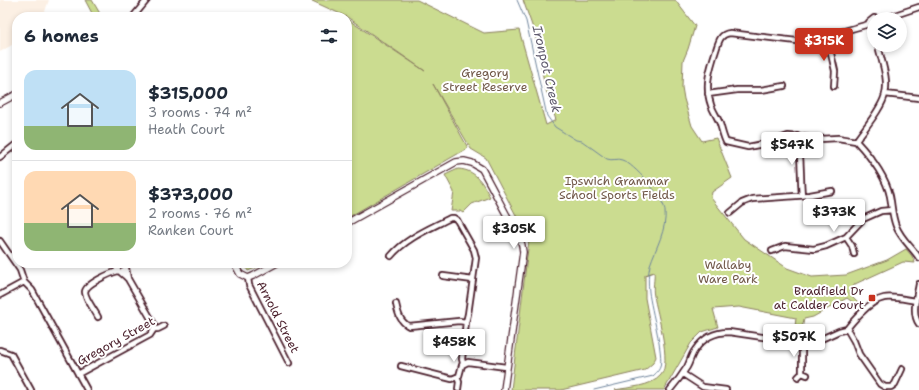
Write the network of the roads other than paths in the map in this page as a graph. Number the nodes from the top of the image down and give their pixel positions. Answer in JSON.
{"nodes":[{"id":1,"x":147,"y":0,"type":"edge"},
{"id":2,"x":919,"y":7,"type":"edge"},
{"id":3,"x":137,"y":12,"type":"edge"},
{"id":4,"x":904,"y":12,"type":"edge"},
{"id":5,"x":867,"y":25,"type":"edge"},
{"id":6,"x":826,"y":36,"type":"junction"},
{"id":7,"x":880,"y":52,"type":"edge"},
{"id":8,"x":784,"y":86,"type":"dead end"},
{"id":9,"x":834,"y":86,"type":"dead end"},
{"id":10,"x":708,"y":94,"type":"junction"},
{"id":11,"x":886,"y":94,"type":"junction"},
{"id":12,"x":12,"y":97,"type":"edge"},
{"id":13,"x":919,"y":98,"type":"edge"},
{"id":14,"x":0,"y":103,"type":"edge"},
{"id":15,"x":797,"y":136,"type":"junction"},
{"id":16,"x":856,"y":141,"type":"junction"},
{"id":17,"x":12,"y":147,"type":"edge"},
{"id":18,"x":0,"y":157,"type":"edge"},
{"id":19,"x":832,"y":191,"type":"dead end"},
{"id":20,"x":802,"y":195,"type":"junction"},
{"id":21,"x":892,"y":210,"type":"junction"},
{"id":22,"x":730,"y":213,"type":"dead end"},
{"id":23,"x":352,"y":221,"type":"edge"},
{"id":24,"x":846,"y":237,"type":"junction"},
{"id":25,"x":0,"y":241,"type":"edge"},
{"id":26,"x":772,"y":250,"type":"dead end"},
{"id":27,"x":854,"y":254,"type":"dead end"},
{"id":28,"x":391,"y":256,"type":"dead end"},
{"id":29,"x":12,"y":258,"type":"edge"},
{"id":30,"x":919,"y":258,"type":"edge"},
{"id":31,"x":19,"y":268,"type":"edge"},
{"id":32,"x":115,"y":268,"type":"edge"},
{"id":33,"x":119,"y":268,"type":"edge"},
{"id":34,"x":127,"y":268,"type":"edge"},
{"id":35,"x":237,"y":268,"type":"edge"},
{"id":36,"x":268,"y":268,"type":"edge"},
{"id":37,"x":443,"y":276,"type":"dead end"},
{"id":38,"x":248,"y":278,"type":"junction"},
{"id":39,"x":128,"y":279,"type":"junction"},
{"id":40,"x":473,"y":280,"type":"junction"},
{"id":41,"x":24,"y":282,"type":"junction"},
{"id":42,"x":919,"y":284,"type":"edge"},
{"id":43,"x":0,"y":295,"type":"edge"},
{"id":44,"x":916,"y":301,"type":"junction"},
{"id":45,"x":396,"y":304,"type":"dead end"},
{"id":46,"x":98,"y":317,"type":"dead end"},
{"id":47,"x":466,"y":322,"type":"junction"},
{"id":48,"x":919,"y":324,"type":"edge"},
{"id":49,"x":164,"y":326,"type":"dead end"},
{"id":50,"x":154,"y":329,"type":"junction"},
{"id":51,"x":847,"y":329,"type":"junction"},
{"id":52,"x":802,"y":343,"type":"junction"},
{"id":53,"x":0,"y":350,"type":"edge"},
{"id":54,"x":290,"y":363,"type":"dead end"},
{"id":55,"x":463,"y":363,"type":"junction"},
{"id":56,"x":401,"y":366,"type":"dead end"},
{"id":57,"x":506,"y":367,"type":"junction"},
{"id":58,"x":902,"y":369,"type":"dead end"},
{"id":59,"x":78,"y":374,"type":"junction"},
{"id":60,"x":683,"y":374,"type":"junction"},
{"id":61,"x":802,"y":375,"type":"dead end"},
{"id":62,"x":457,"y":377,"type":"junction"},
{"id":63,"x":458,"y":389,"type":"edge"},
{"id":64,"x":31,"y":390,"type":"edge"},
{"id":65,"x":87,"y":390,"type":"edge"},
{"id":66,"x":504,"y":390,"type":"edge"},
{"id":67,"x":670,"y":390,"type":"edge"},
{"id":68,"x":726,"y":390,"type":"edge"}],
"edges":[{"from":1,"to":3,"type":"street"},
{"from":2,"to":4,"type":"street"},
{"from":5,"to":6,"type":"street"},
{"from":6,"to":9,"type":"street"},
{"from":6,"to":10,"type":"street"},
{"from":7,"to":11,"type":"street"},
{"from":8,"to":10,"type":"street"},
{"from":10,"to":15,"type":"street"},
{"from":11,"to":13,"type":"street"},
{"from":11,"to":16,"type":"street"},
{"from":12,"to":14,"type":"main road"},
{"from":15,"to":16,"type":"street"},
{"from":15,"to":20,"type":"street"},
{"from":16,"to":21,"type":"street"},
{"from":17,"to":18,"type":"street"},
{"from":19,"to":20,"type":"street"},
{"from":20,"to":22,"type":"street"},
{"from":21,"to":24,"type":"street"},
{"from":21,"to":30,"type":"street"},
{"from":23,"to":57,"type":"main road"},
{"from":24,"to":26,"type":"street"},
{"from":24,"to":27,"type":"street"},
{"from":25,"to":29,"type":"street"},
{"from":28,"to":40,"type":"street"},
{"from":31,"to":41,"type":"street"},
{"from":32,"to":46,"type":"street"},
{"from":33,"to":39,"type":"street"},
{"from":34,"to":39,"type":"street"},
{"from":35,"to":38,"type":"main road","name":"Arnold Street"},
{"from":36,"to":38,"type":"main road"},
{"from":37,"to":40,"type":"street"},
{"from":38,"to":54,"type":"street","name":"Arnold Street"},
{"from":39,"to":50,"type":"street"},
{"from":40,"to":47,"type":"street"},
{"from":41,"to":43,"type":"street"},
{"from":41,"to":59,"type":"street"},
{"from":42,"to":44,"type":"street"},
{"from":44,"to":48,"type":"street"},
{"from":44,"to":51,"type":"street"},
{"from":45,"to":47,"type":"street"},
{"from":47,"to":55,"type":"street"},
{"from":49,"to":50,"type":"street","name":"Gregory Street"},
{"from":50,"to":59,"type":"street","name":"Gregory Street"},
{"from":51,"to":52,"type":"street"},
{"from":51,"to":58,"type":"street"},
{"from":52,"to":60,"type":"street"},
{"from":52,"to":61,"type":"street"},
{"from":53,"to":64,"type":"street"},
{"from":55,"to":57,"type":"street"},
{"from":55,"to":62,"type":"street"},
{"from":56,"to":62,"type":"street"},
{"from":57,"to":66,"type":"main road"},
{"from":59,"to":65,"type":"street"},
{"from":60,"to":67,"type":"street"},
{"from":60,"to":68,"type":"street"},
{"from":62,"to":63,"type":"street"}]}
